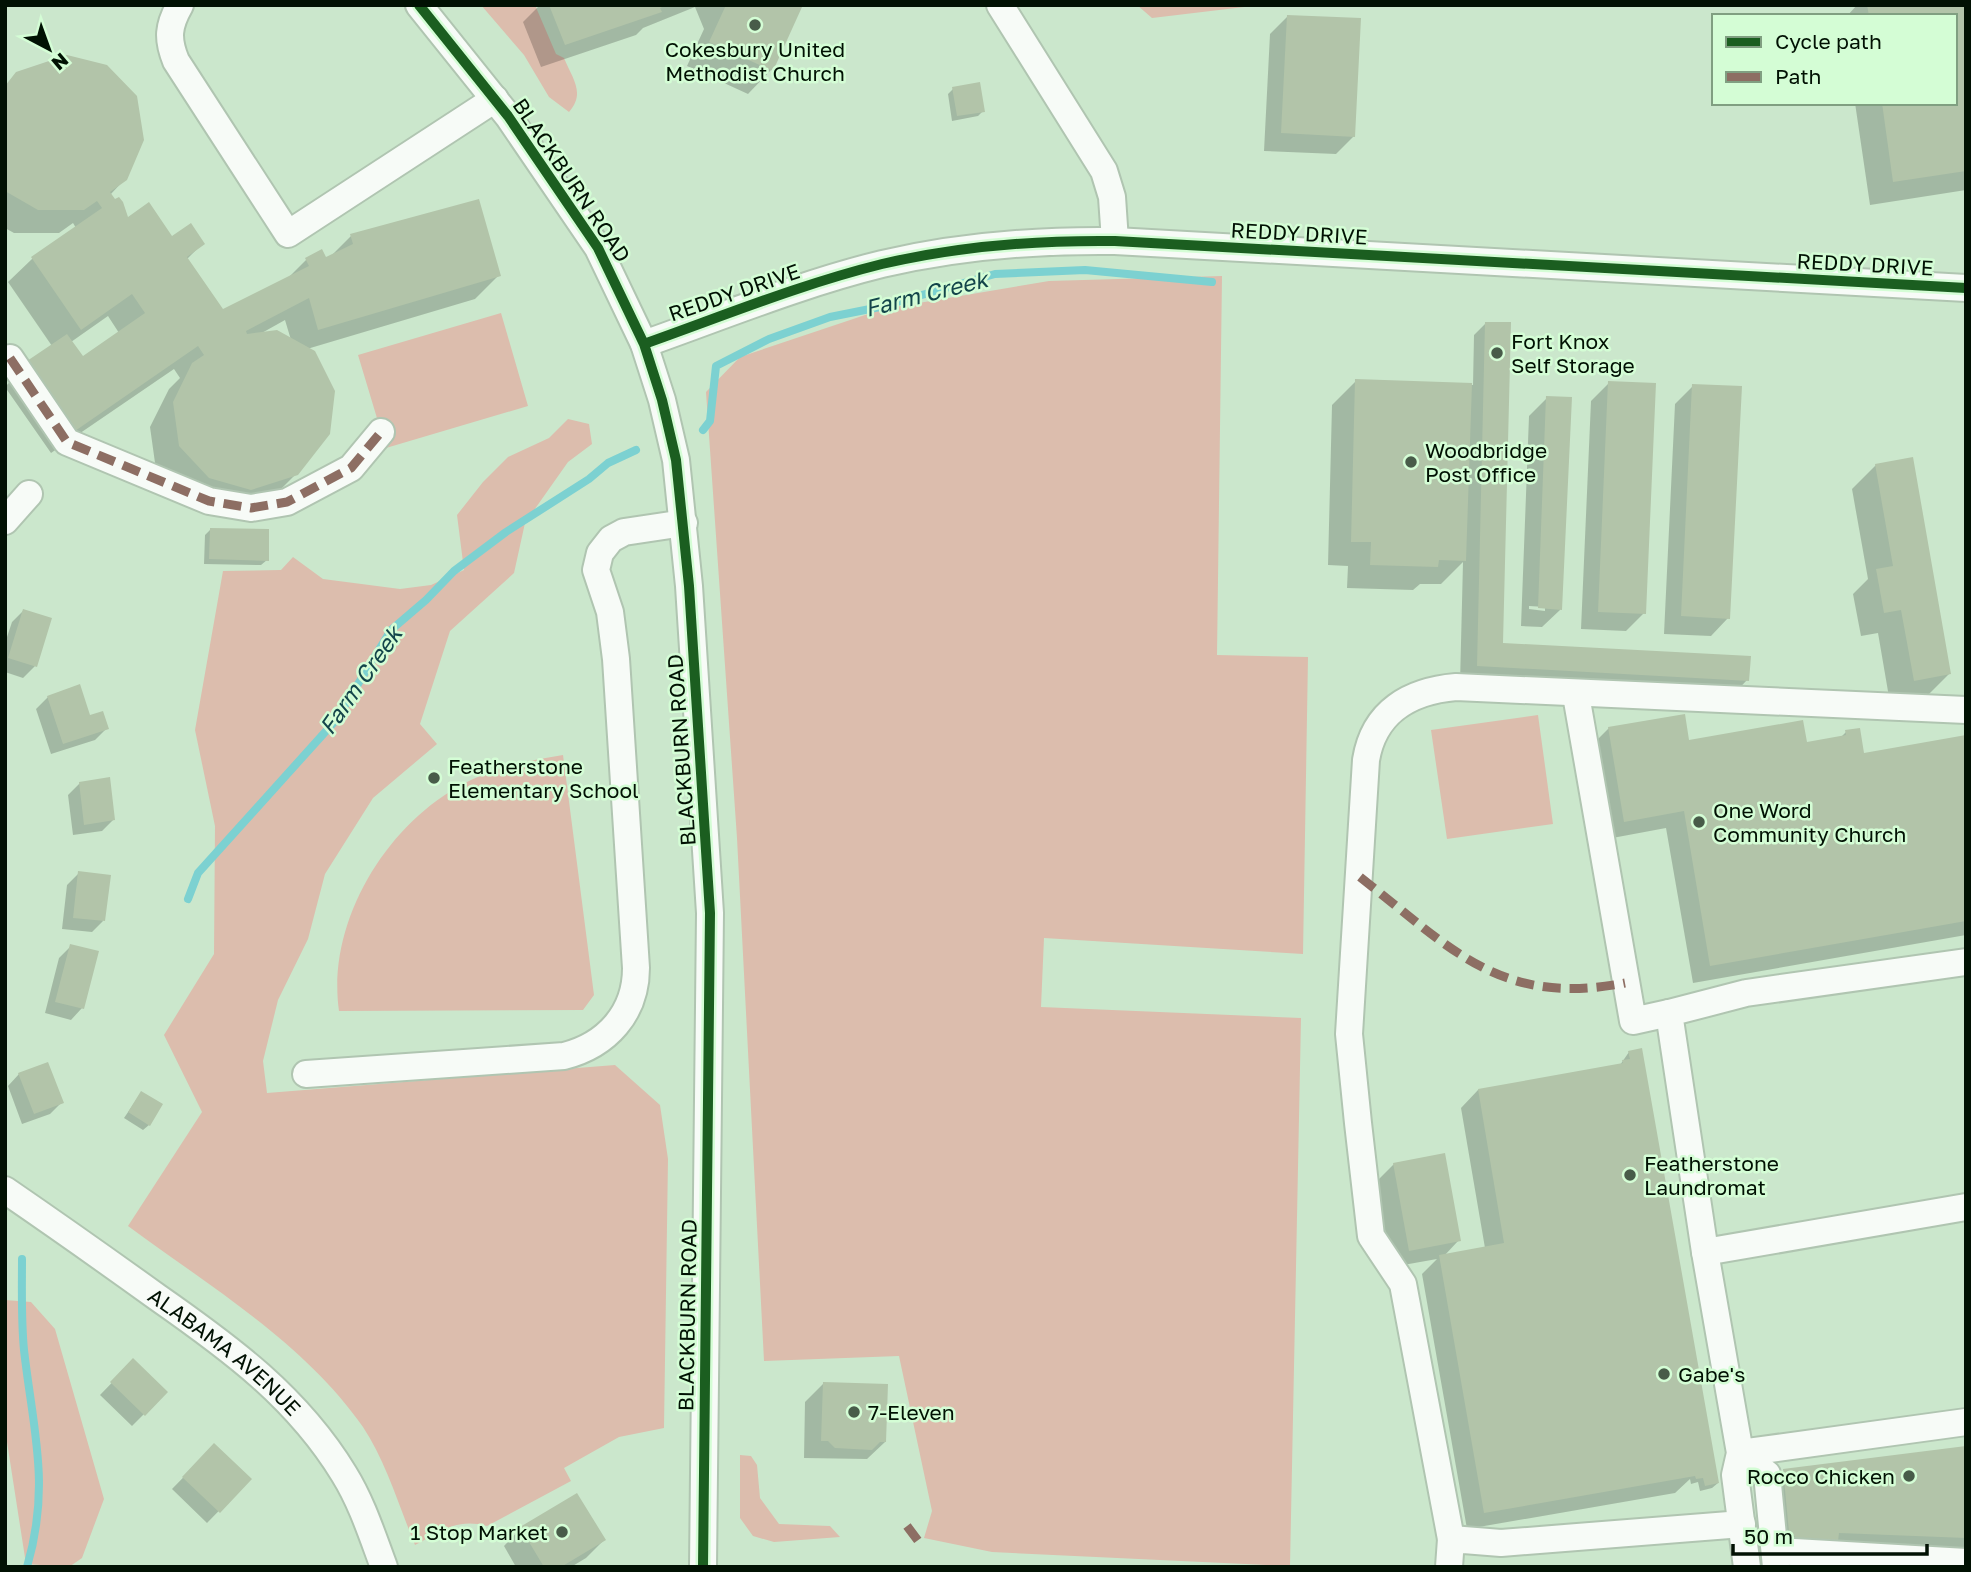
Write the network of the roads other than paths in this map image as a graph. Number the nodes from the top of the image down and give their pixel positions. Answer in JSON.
{"nodes":[{"id":1,"x":180,"y":5,"type":"edge"},
{"id":2,"x":419,"y":5,"type":"edge"},
{"id":3,"x":1000,"y":5,"type":"edge"},
{"id":4,"x":495,"y":99,"type":"junction"},
{"id":5,"x":1115,"y":241,"type":"junction"},
{"id":6,"x":1966,"y":288,"type":"edge"},
{"id":7,"x":644,"y":344,"type":"junction"},
{"id":8,"x":9,"y":358,"type":"dead end"},
{"id":9,"x":381,"y":432,"type":"dead end"},
{"id":10,"x":29,"y":494,"type":"dead end"},
{"id":11,"x":5,"y":520,"type":"edge"},
{"id":12,"x":684,"y":523,"type":"junction"},
{"id":13,"x":1576,"y":695,"type":"junction"},
{"id":14,"x":1966,"y":710,"type":"edge"},
{"id":15,"x":1966,"y":962,"type":"edge"},
{"id":16,"x":1669,"y":1013,"type":"junction"},
{"id":17,"x":306,"y":1074,"type":"dead end"},
{"id":18,"x":5,"y":1190,"type":"edge"},
{"id":19,"x":1966,"y":1207,"type":"edge"},
{"id":20,"x":1705,"y":1252,"type":"junction"},
{"id":21,"x":1966,"y":1422,"type":"edge"},
{"id":22,"x":1740,"y":1453,"type":"junction"},
{"id":23,"x":1742,"y":1524,"type":"junction"},
{"id":24,"x":1451,"y":1539,"type":"junction"},
{"id":25,"x":1776,"y":1559,"type":"edge"},
{"id":26,"x":1966,"y":1562,"type":"edge"},
{"id":27,"x":384,"y":1567,"type":"edge"},
{"id":28,"x":703,"y":1567,"type":"edge"},
{"id":29,"x":1449,"y":1567,"type":"edge"},
{"id":30,"x":1747,"y":1567,"type":"edge"}],
"edges":[{"from":1,"to":4,"type":"street"},
{"from":2,"to":4,"type":"street","name":"BLACKBURN ROAD"},
{"from":3,"to":5,"type":"street"},
{"from":4,"to":7,"type":"street","name":"BLACKBURN ROAD"},
{"from":5,"to":6,"type":"street","name":"REDDY DRIVE"},
{"from":5,"to":7,"type":"street","name":"REDDY DRIVE"},
{"from":7,"to":12,"type":"street","name":"BLACKBURN ROAD"},
{"from":8,"to":9,"type":"street"},
{"from":10,"to":11,"type":"street"},
{"from":12,"to":17,"type":"street"},
{"from":12,"to":28,"type":"street","name":"BLACKBURN ROAD"},
{"from":13,"to":14,"type":"street"},
{"from":13,"to":16,"type":"street"},
{"from":13,"to":24,"type":"street"},
{"from":15,"to":16,"type":"street"},
{"from":16,"to":20,"type":"street"},
{"from":18,"to":27,"type":"street","name":"ALABAMA AVENUE"},
{"from":19,"to":20,"type":"street"},
{"from":20,"to":22,"type":"street"},
{"from":21,"to":22,"type":"street"},
{"from":22,"to":23,"type":"street"},
{"from":22,"to":25,"type":"street"},
{"from":23,"to":24,"type":"street"},
{"from":23,"to":30,"type":"street"},
{"from":24,"to":29,"type":"street"},
{"from":25,"to":26,"type":"street"}]}
